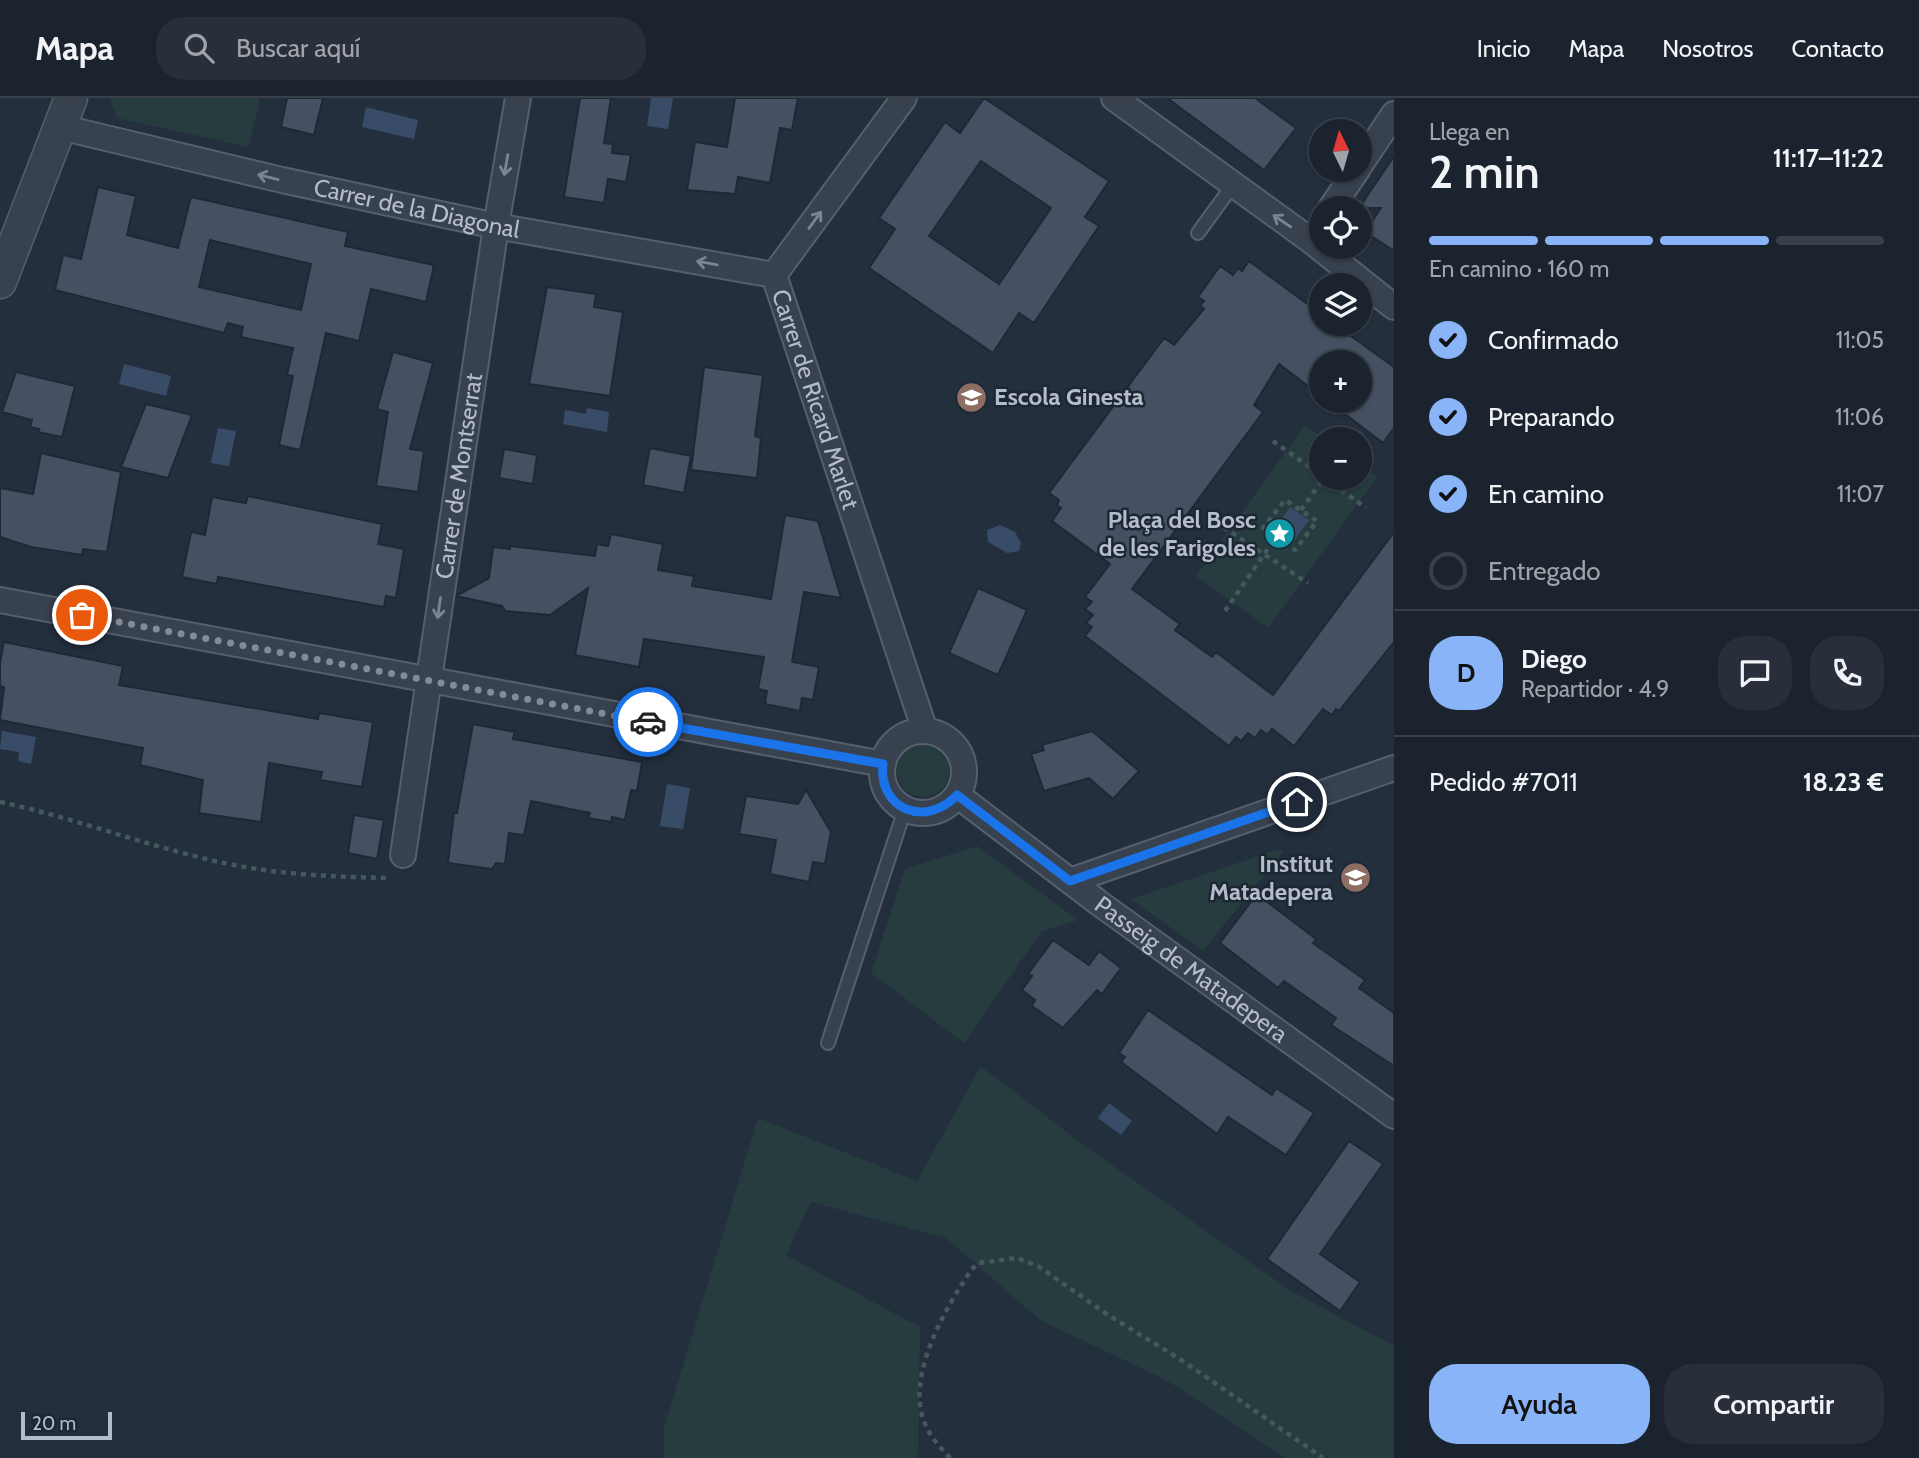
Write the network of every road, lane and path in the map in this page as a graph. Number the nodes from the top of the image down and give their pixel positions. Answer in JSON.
{"nodes":[{"id":1,"x":518,"y":98,"type":"edge"},
{"id":2,"x":904,"y":98,"type":"edge"},
{"id":3,"x":1114,"y":98,"type":"edge"},
{"id":4,"x":65,"y":112,"type":"edge"},
{"id":5,"x":1394,"y":114,"type":"edge"},
{"id":6,"x":1372,"y":147,"type":"edge"},
{"id":7,"x":1233,"y":185,"type":"junction"},
{"id":8,"x":496,"y":226,"type":"junction"},
{"id":9,"x":1309,"y":228,"type":"edge"},
{"id":10,"x":1198,"y":233,"type":"dead end"},
{"id":11,"x":1344,"y":259,"type":"edge"},
{"id":12,"x":775,"y":275,"type":"junction"},
{"id":13,"x":0,"y":282,"type":"edge"},
{"id":14,"x":1394,"y":307,"type":"edge"},
{"id":15,"x":1273,"y":441,"type":"dead end"},
{"id":16,"x":1309,"y":466,"type":"edge"},
{"id":17,"x":1315,"y":490,"type":"edge"},
{"id":18,"x":1342,"y":490,"type":"edge"},
{"id":19,"x":1366,"y":508,"type":"dead end"},
{"id":20,"x":1301,"y":510,"type":"junction"},
{"id":21,"x":1215,"y":522,"type":"dead end"},
{"id":22,"x":1276,"y":537,"type":"junction"},
{"id":23,"x":1265,"y":553,"type":"junction"},
{"id":24,"x":1308,"y":583,"type":"dead end"},
{"id":25,"x":0,"y":600,"type":"edge"},
{"id":26,"x":1225,"y":611,"type":"dead end"},
{"id":27,"x":428,"y":681,"type":"junction"},
{"id":28,"x":925,"y":731,"type":"junction"},
{"id":29,"x":883,"y":764,"type":"junction"},
{"id":30,"x":1394,"y":768,"type":"edge"},
{"id":31,"x":957,"y":795,"type":"junction"},
{"id":32,"x":0,"y":802,"type":"edge"},
{"id":33,"x":905,"y":809,"type":"junction"},
{"id":34,"x":402,"y":855,"type":"joint"},
{"id":35,"x":1070,"y":881,"type":"junction"},
{"id":36,"x":828,"y":1043,"type":"dead end"},
{"id":37,"x":1394,"y":1116,"type":"edge"},
{"id":38,"x":950,"y":1458,"type":"edge"},
{"id":39,"x":1323,"y":1458,"type":"edge"}],
"edges":[{"from":1,"to":8,"type":"street","name":"Carrer de Montserrat","one_way":true},
{"from":12,"to":2,"type":"street","name":"Carrer de Ricard Marlet","one_way":true},
{"from":3,"to":7,"type":"street"},
{"from":8,"to":4,"type":"street","name":"Carrer de la Diagonal","one_way":true},
{"from":4,"to":13,"type":"street"},
{"from":5,"to":6,"type":"street"},
{"from":9,"to":7,"type":"street","one_way":true},
{"from":7,"to":10,"type":"lane"},
{"from":12,"to":8,"type":"street","name":"Carrer de la Diagonal","one_way":true},
{"from":8,"to":27,"type":"street","name":"Carrer de Montserrat","one_way":true},
{"from":11,"to":14,"type":"street"},
{"from":12,"to":28,"type":"street","name":"Carrer de Ricard Marlet"},
{"from":15,"to":16,"type":"path"},
{"from":17,"to":20,"type":"path"},
{"from":18,"to":19,"type":"path"},
{"from":20,"to":22,"type":"path"},
{"from":20,"to":22,"type":"path"},
{"from":21,"to":23,"type":"path"},
{"from":22,"to":23,"type":"path"},
{"from":23,"to":24,"type":"path"},
{"from":23,"to":26,"type":"path"},
{"from":25,"to":27,"type":"street"},
{"from":27,"to":29,"type":"street"},
{"from":27,"to":34,"type":"street","name":"Carrer de Montserrat"},
{"from":28,"to":29,"type":"street"},
{"from":28,"to":31,"type":"street"},
{"from":29,"to":33,"type":"street"},
{"from":30,"to":35,"type":"street"},
{"from":31,"to":33,"type":"street"},
{"from":31,"to":35,"type":"street","name":"Passeig de Matadepera"},
{"from":32,"to":34,"type":"path"},
{"from":33,"to":36,"type":"lane"},
{"from":35,"to":37,"type":"street","name":"Passeig de Matadepera"},
{"from":38,"to":39,"type":"path"}]}
